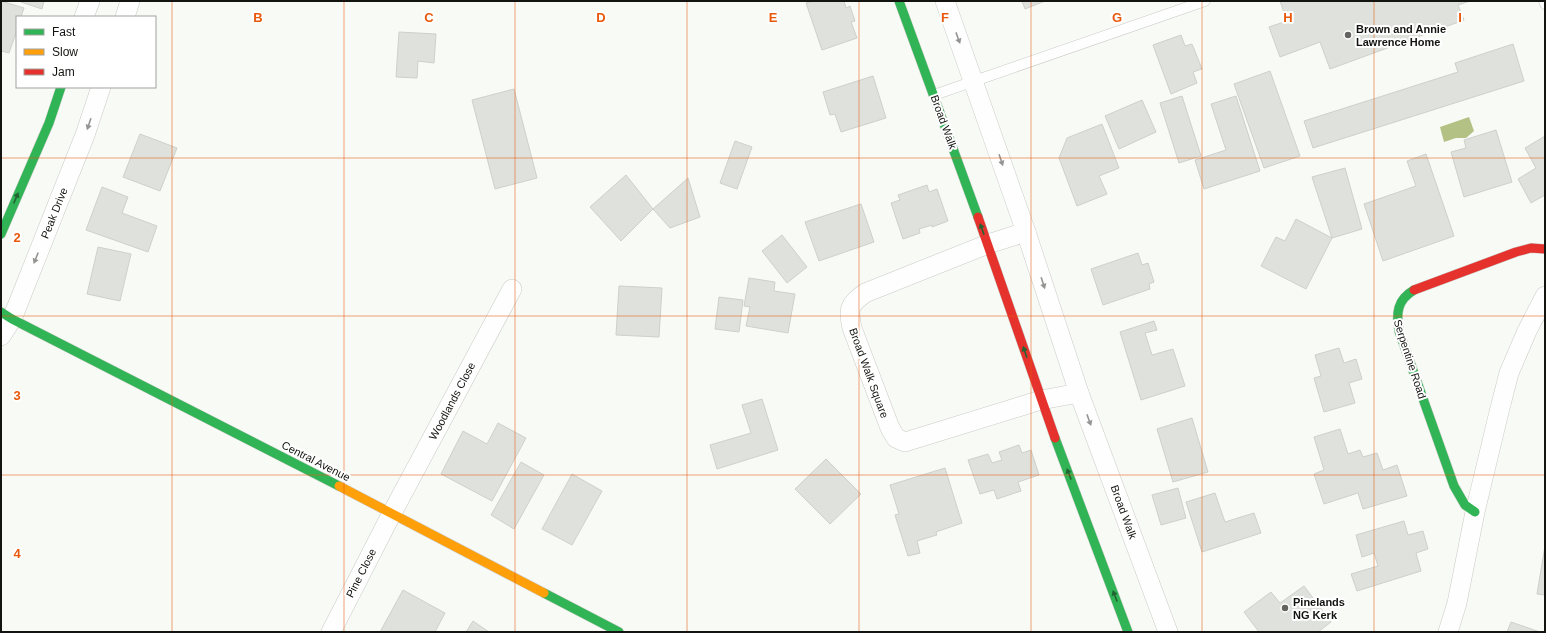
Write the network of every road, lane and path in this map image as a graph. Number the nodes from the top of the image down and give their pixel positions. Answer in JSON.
{"nodes":[{"id":1,"x":90,"y":1,"type":"edge"},
{"id":2,"x":130,"y":1,"type":"edge"},
{"id":3,"x":899,"y":1,"type":"edge"},
{"id":4,"x":945,"y":1,"type":"edge"},
{"id":5,"x":1205,"y":1,"type":"edge"},
{"id":6,"x":1544,"y":1,"type":"edge"},
{"id":7,"x":1545,"y":4,"type":"edge"},
{"id":8,"x":84,"y":16,"type":"edge"},
{"id":9,"x":125,"y":16,"type":"edge"},
{"id":10,"x":974,"y":80,"type":"junction"},
{"id":11,"x":61,"y":88,"type":"edge"},
{"id":12,"x":101,"y":88,"type":"edge"},
{"id":13,"x":934,"y":95,"type":"junction"},
{"id":14,"x":1026,"y":232,"type":"junction"},
{"id":15,"x":1,"y":234,"type":"edge"},
{"id":16,"x":988,"y":244,"type":"junction"},
{"id":17,"x":1545,"y":249,"type":"edge"},
{"id":18,"x":512,"y":289,"type":"dead end"},
{"id":19,"x":1545,"y":296,"type":"edge"},
{"id":20,"x":6,"y":316,"type":"edge"},
{"id":21,"x":1,"y":336,"type":"edge"},
{"id":22,"x":1079,"y":393,"type":"junction"},
{"id":23,"x":1041,"y":400,"type":"junction"},
{"id":24,"x":1476,"y":512,"type":"junction"},
{"id":25,"x":392,"y":513,"type":"junction"},
{"id":26,"x":331,"y":632,"type":"edge"},
{"id":27,"x":619,"y":632,"type":"edge"},
{"id":28,"x":1128,"y":632,"type":"edge"},
{"id":29,"x":1168,"y":632,"type":"edge"},
{"id":30,"x":1448,"y":632,"type":"edge"}],
"edges":[{"from":1,"to":8,"type":"street"},
{"from":2,"to":9,"type":"street"},
{"from":3,"to":13,"type":"street","name":"Broad Walk"},
{"from":4,"to":10,"type":"street","name":"Broad Walk","one_way":true},
{"from":5,"to":10,"type":"lane"},
{"from":6,"to":7,"type":"lane"},
{"from":10,"to":13,"type":"lane"},
{"from":10,"to":14,"type":"street","name":"Broad Walk","one_way":true},
{"from":15,"to":11,"type":"street","one_way":true},
{"from":12,"to":20,"type":"street","name":"Peak Drive","one_way":true},
{"from":16,"to":13,"type":"street","name":"Broad Walk","one_way":true},
{"from":14,"to":16,"type":"street"},
{"from":14,"to":22,"type":"street","name":"Broad Walk","one_way":true},
{"from":23,"to":16,"type":"street","name":"Broad Walk","one_way":true},
{"from":16,"to":23,"type":"street","name":"Broad Walk Square"},
{"from":17,"to":24,"type":"street","name":"Serpentine Road"},
{"from":18,"to":25,"type":"street","name":"Woodlands Close"},
{"from":19,"to":24,"type":"street"},
{"from":20,"to":21,"type":"street","name":"Peak Drive"},
{"from":20,"to":25,"type":"street","name":"Central Avenue"},
{"from":22,"to":23,"type":"street"},
{"from":22,"to":29,"type":"street","name":"Broad Walk","one_way":true},
{"from":28,"to":23,"type":"street","name":"Broad Walk","one_way":true},
{"from":24,"to":30,"type":"street"},
{"from":25,"to":26,"type":"street","name":"Pine Close"},
{"from":25,"to":27,"type":"street","name":"Central Avenue"}]}
